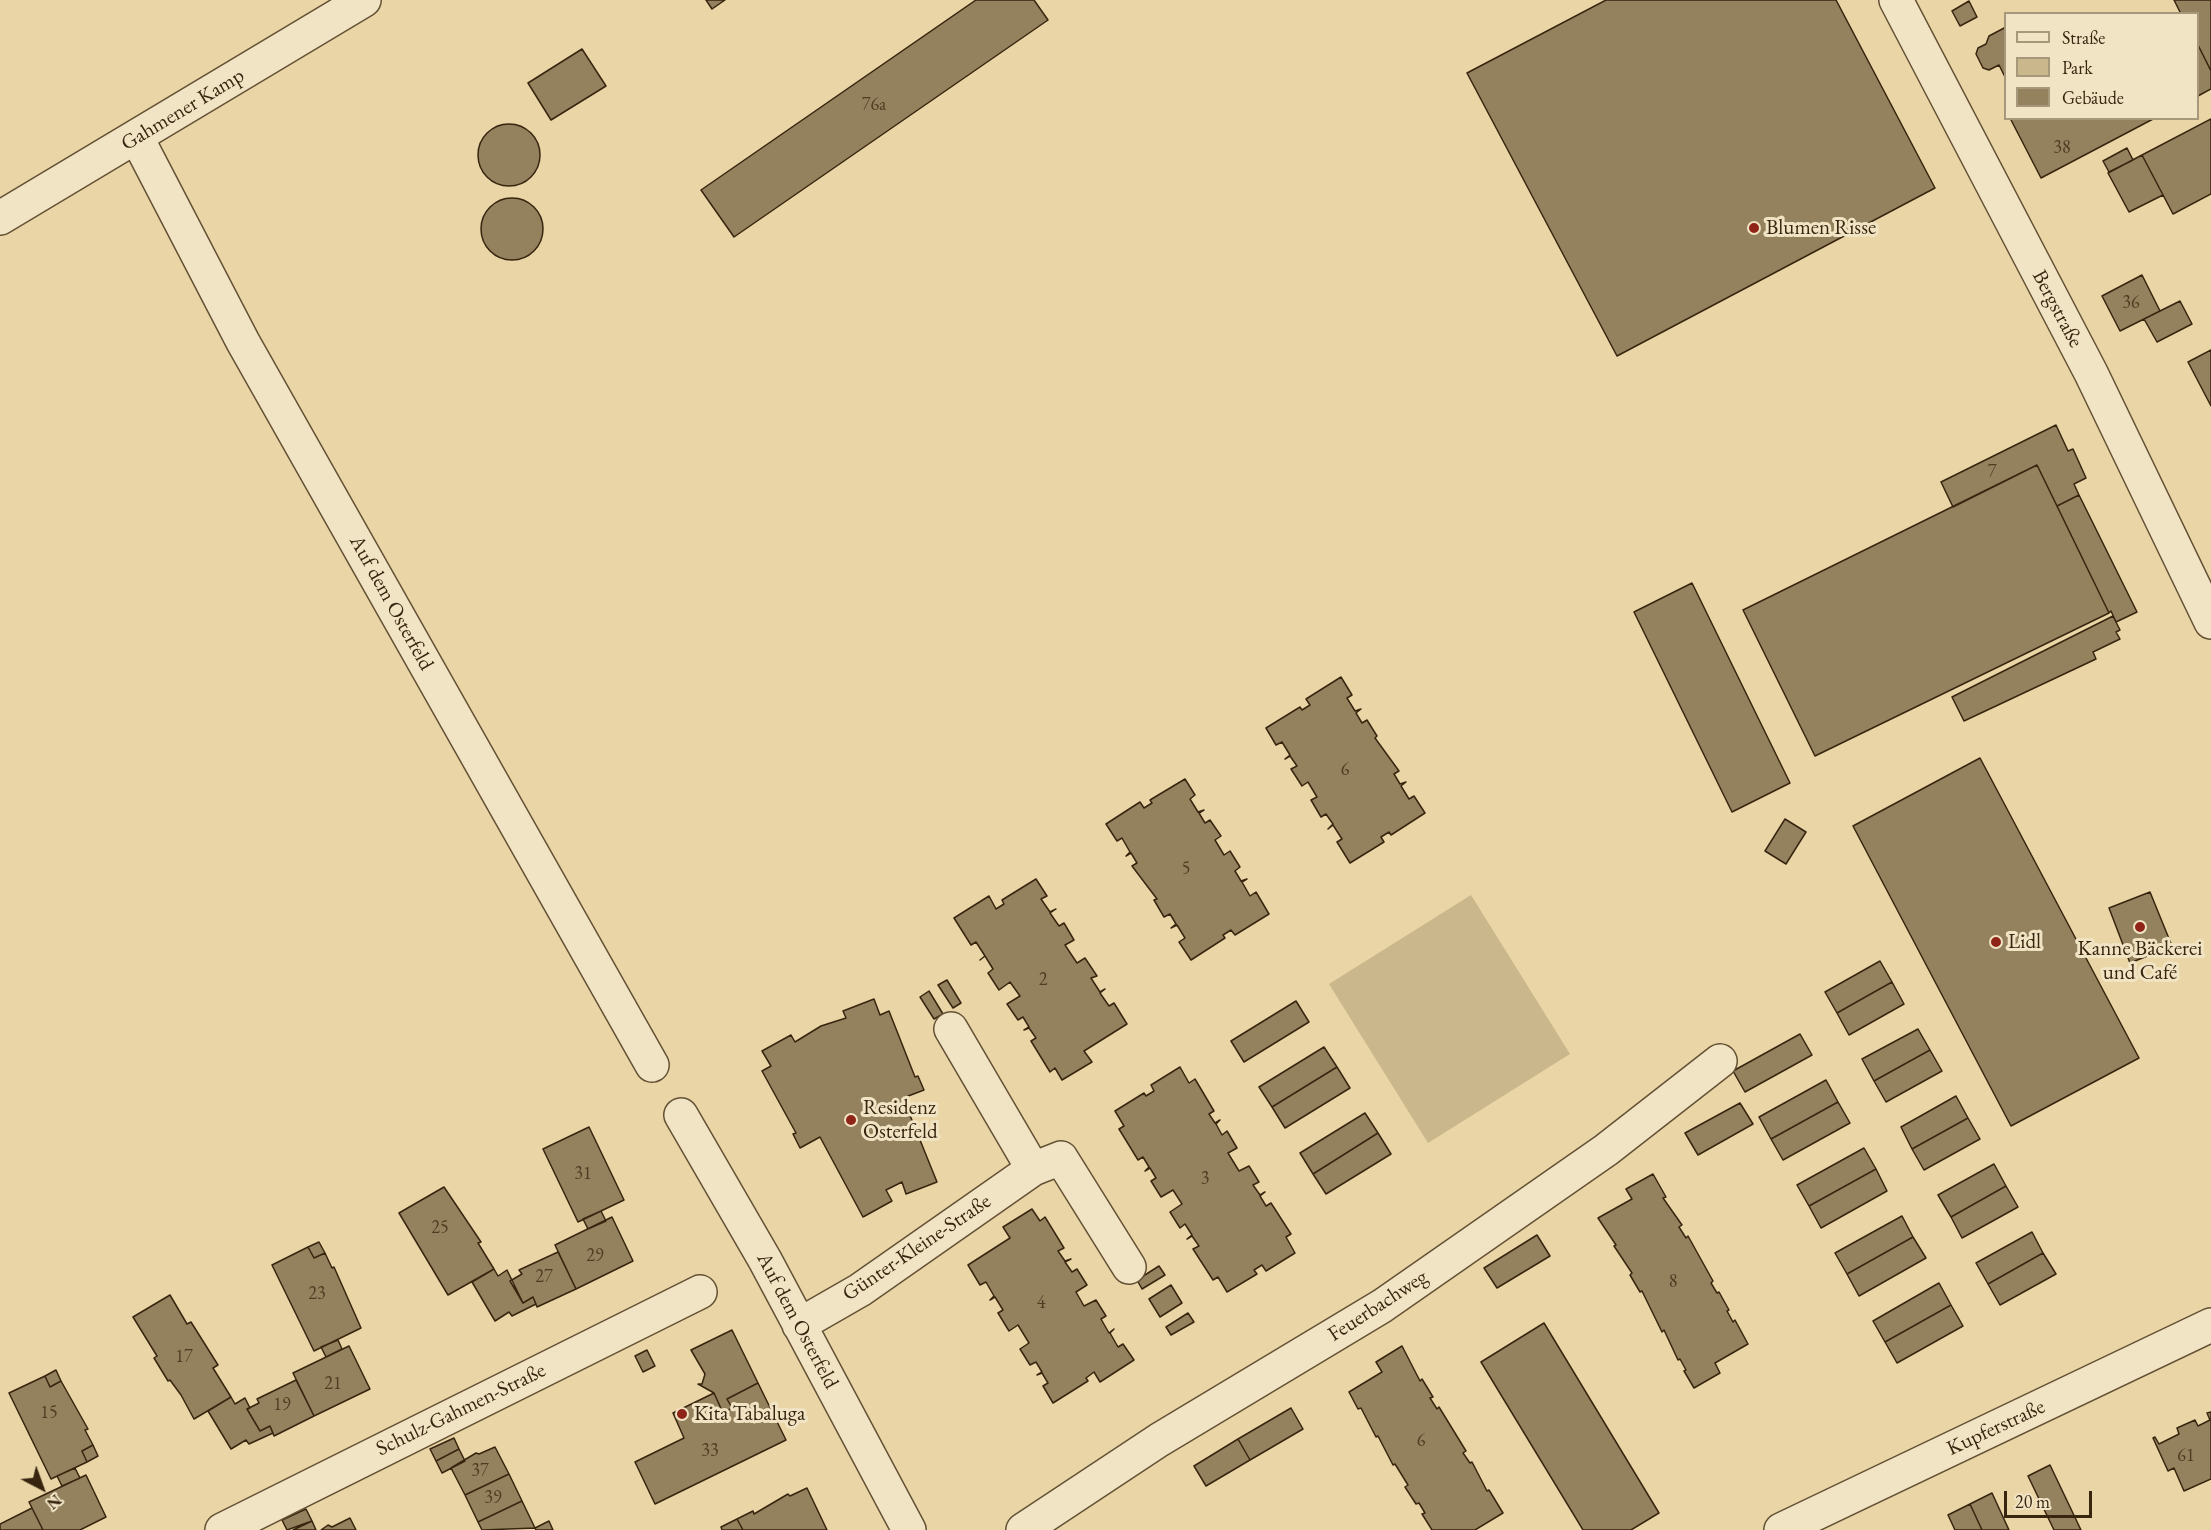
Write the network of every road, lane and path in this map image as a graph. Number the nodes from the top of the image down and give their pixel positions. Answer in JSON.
{"nodes":[{"id":1,"x":364,"y":0,"type":"edge"},
{"id":2,"x":1896,"y":0,"type":"edge"},
{"id":3,"x":137,"y":138,"type":"junction"},
{"id":4,"x":0,"y":218,"type":"edge"},
{"id":5,"x":2211,"y":622,"type":"edge"},
{"id":6,"x":951,"y":1029,"type":"dead end"},
{"id":7,"x":1719,"y":1061,"type":"dead end"},
{"id":8,"x":652,"y":1065,"type":"dead end"},
{"id":9,"x":681,"y":1115,"type":"dead end"},
{"id":10,"x":1033,"y":1169,"type":"junction"},
{"id":11,"x":1129,"y":1267,"type":"dead end"},
{"id":12,"x":700,"y":1292,"type":"dead end"},
{"id":13,"x":799,"y":1325,"type":"junction"},
{"id":14,"x":2211,"y":1325,"type":"edge"},
{"id":15,"x":222,"y":1530,"type":"edge"},
{"id":16,"x":909,"y":1530,"type":"edge"},
{"id":17,"x":1023,"y":1530,"type":"edge"},
{"id":18,"x":1781,"y":1530,"type":"edge"}],
"edges":[{"from":1,"to":3,"type":"street","name":"Gahmener Kamp"},
{"from":2,"to":5,"type":"street","name":"Bergstraße"},
{"from":3,"to":4,"type":"street","name":"Gahmener Kamp"},
{"from":3,"to":8,"type":"street","name":"Auf dem Osterfeld"},
{"from":6,"to":10,"type":"street"},
{"from":7,"to":17,"type":"street","name":"Feuerbachweg"},
{"from":9,"to":13,"type":"street","name":"Auf dem Osterfeld"},
{"from":10,"to":11,"type":"street","name":"Günter-Kleine-Straße"},
{"from":10,"to":13,"type":"street","name":"Günter-Kleine-Straße"},
{"from":12,"to":15,"type":"street","name":"Schulz-Gahmen-Straße"},
{"from":13,"to":16,"type":"street","name":"Auf dem Osterfeld"},
{"from":14,"to":18,"type":"street","name":"Kupferstraße"}]}
